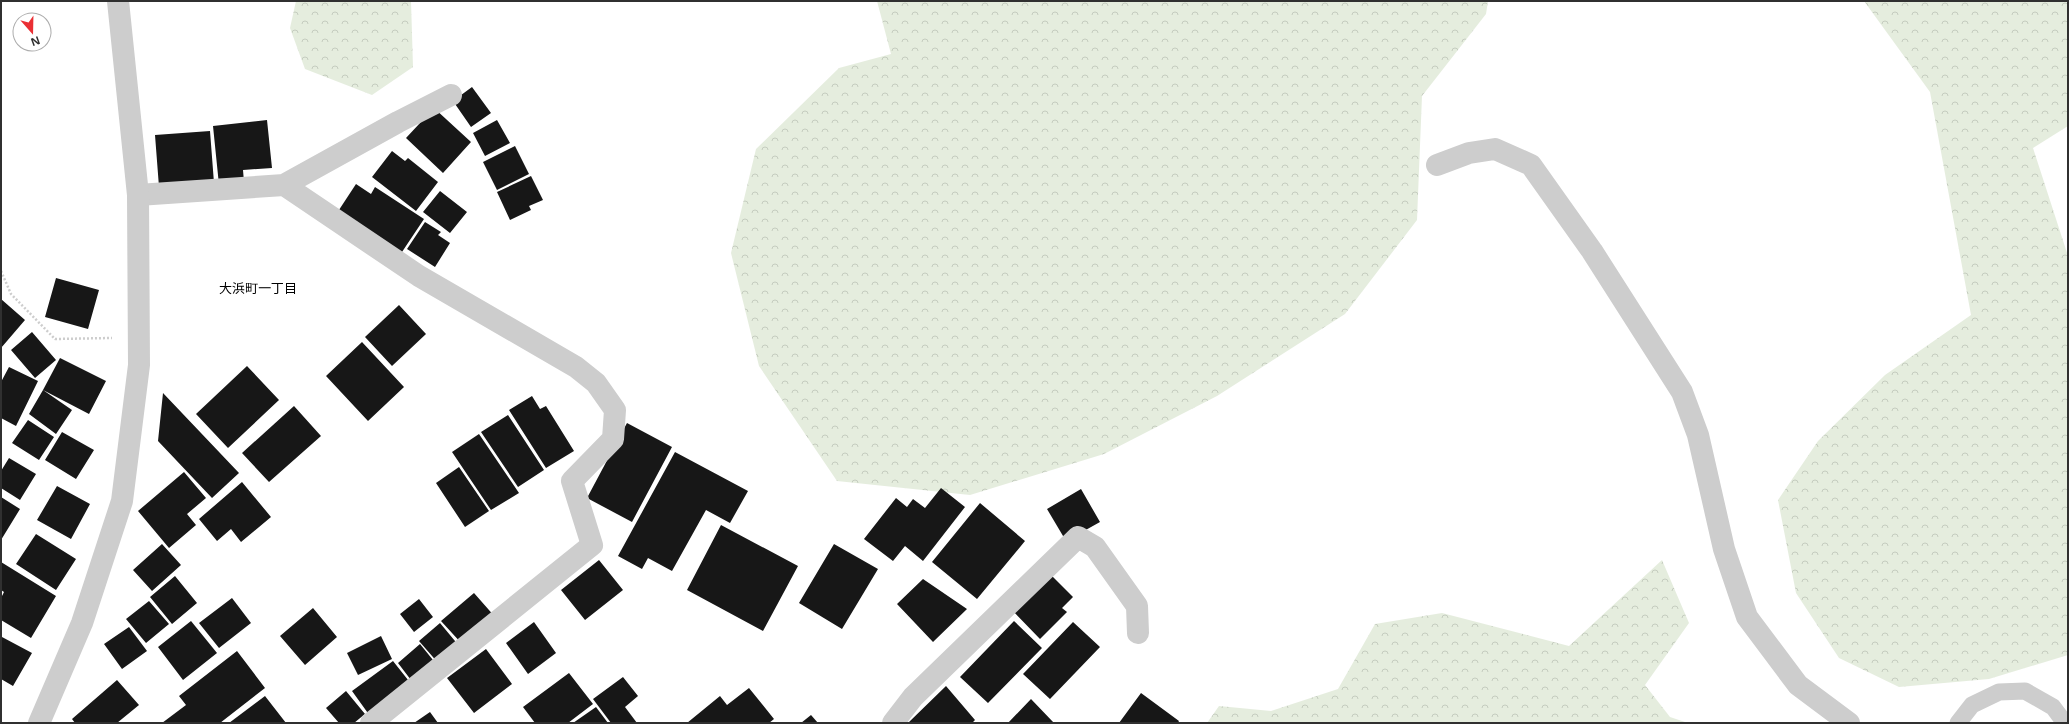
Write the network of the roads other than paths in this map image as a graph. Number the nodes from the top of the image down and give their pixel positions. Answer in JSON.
{"nodes":[{"id":1,"x":118,"y":1,"type":"edge"},
{"id":2,"x":451,"y":95,"type":"dead end"},
{"id":3,"x":1437,"y":165,"type":"dead end"},
{"id":4,"x":284,"y":185,"type":"junction"},
{"id":5,"x":138,"y":196,"type":"junction"},
{"id":6,"x":1138,"y":633,"type":"dead end"},
{"id":7,"x":40,"y":723,"type":"edge"},
{"id":8,"x":371,"y":723,"type":"edge"},
{"id":9,"x":893,"y":723,"type":"edge"},
{"id":10,"x":1849,"y":723,"type":"edge"},
{"id":11,"x":1958,"y":723,"type":"edge"},
{"id":12,"x":2065,"y":723,"type":"edge"}],
"edges":[{"from":1,"to":5,"type":"street"},
{"from":2,"to":4,"type":"street"},
{"from":3,"to":10,"type":"street"},
{"from":4,"to":5,"type":"street"},
{"from":4,"to":8,"type":"street"},
{"from":5,"to":7,"type":"street"},
{"from":6,"to":9,"type":"street"},
{"from":11,"to":12,"type":"lane"}]}
